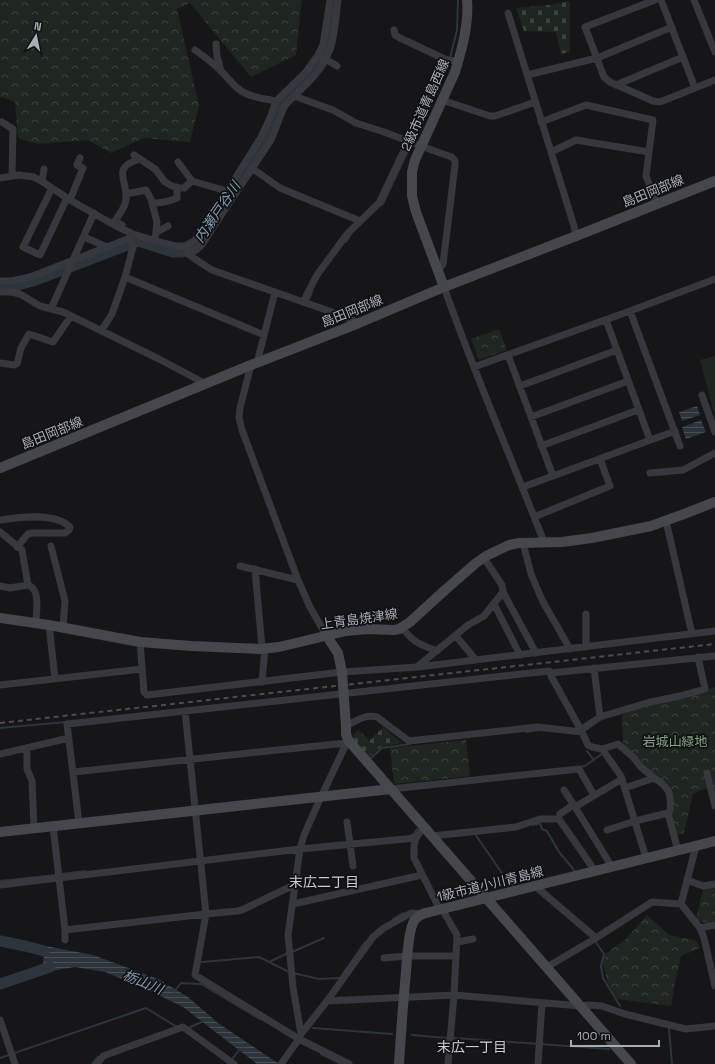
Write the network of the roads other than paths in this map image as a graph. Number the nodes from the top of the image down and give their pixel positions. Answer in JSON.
{"nodes":[{"id":1,"x":330,"y":0,"type":"edge"},
{"id":2,"x":338,"y":0,"type":"edge"},
{"id":3,"x":467,"y":0,"type":"edge"},
{"id":4,"x":655,"y":0,"type":"edge"},
{"id":5,"x":661,"y":0,"type":"edge"},
{"id":6,"x":694,"y":0,"type":"edge"},
{"id":7,"x":508,"y":13,"type":"dead end"},
{"id":8,"x":672,"y":27,"type":"junction"},
{"id":9,"x":394,"y":30,"type":"dead end"},
{"id":10,"x":323,"y":42,"type":"junction"},
{"id":11,"x":216,"y":44,"type":"dead end"},
{"id":12,"x":332,"y":44,"type":"junction"},
{"id":13,"x":195,"y":50,"type":"dead end"},
{"id":14,"x":715,"y":52,"type":"edge"},
{"id":15,"x":318,"y":55,"type":"junction"},
{"id":16,"x":684,"y":57,"type":"junction"},
{"id":17,"x":597,"y":58,"type":"junction"},
{"id":18,"x":325,"y":59,"type":"junction"},
{"id":19,"x":446,"y":60,"type":"junction"},
{"id":20,"x":458,"y":61,"type":"junction"},
{"id":21,"x":337,"y":66,"type":"dead end"},
{"id":22,"x":307,"y":70,"type":"junction"},
{"id":23,"x":221,"y":71,"type":"junction"},
{"id":24,"x":527,"y":75,"type":"junction"},
{"id":25,"x":314,"y":76,"type":"junction"},
{"id":26,"x":715,"y":80,"type":"edge"},
{"id":27,"x":616,"y":85,"type":"junction"},
{"id":28,"x":695,"y":88,"type":"junction"},
{"id":29,"x":294,"y":96,"type":"junction"},
{"id":30,"x":442,"y":100,"type":"junction"},
{"id":31,"x":276,"y":102,"type":"junction"},
{"id":32,"x":535,"y":102,"type":"junction"},
{"id":33,"x":284,"y":107,"type":"junction"},
{"id":34,"x":2,"y":122,"type":"dead end"},
{"id":35,"x":541,"y":122,"type":"junction"},
{"id":36,"x":408,"y":141,"type":"junction"},
{"id":37,"x":421,"y":146,"type":"junction"},
{"id":38,"x":550,"y":152,"type":"junction"},
{"id":39,"x":649,"y":152,"type":"junction"},
{"id":40,"x":80,"y":158,"type":"dead end"},
{"id":41,"x":178,"y":162,"type":"dead end"},
{"id":42,"x":252,"y":168,"type":"junction"},
{"id":43,"x":44,"y":169,"type":"dead end"},
{"id":44,"x":12,"y":176,"type":"junction"},
{"id":45,"x":236,"y":177,"type":"junction"},
{"id":46,"x":0,"y":178,"type":"edge"},
{"id":47,"x":715,"y":180,"type":"edge"},
{"id":48,"x":42,"y":181,"type":"junction"},
{"id":49,"x":192,"y":181,"type":"junction"},
{"id":50,"x":244,"y":182,"type":"junction"},
{"id":51,"x":177,"y":187,"type":"junction"},
{"id":52,"x":52,"y":188,"type":"junction"},
{"id":53,"x":227,"y":191,"type":"junction"},
{"id":54,"x":126,"y":194,"type":"junction"},
{"id":55,"x":69,"y":199,"type":"junction"},
{"id":56,"x":152,"y":203,"type":"junction"},
{"id":57,"x":657,"y":204,"type":"junction"},
{"id":58,"x":96,"y":215,"type":"junction"},
{"id":59,"x":115,"y":221,"type":"junction"},
{"id":60,"x":360,"y":221,"type":"junction"},
{"id":61,"x":168,"y":226,"type":"dead end"},
{"id":62,"x":84,"y":236,"type":"junction"},
{"id":63,"x":132,"y":236,"type":"junction"},
{"id":64,"x":576,"y":236,"type":"junction"},
{"id":65,"x":156,"y":237,"type":"junction"},
{"id":66,"x":185,"y":246,"type":"junction"},
{"id":67,"x":107,"y":247,"type":"junction"},
{"id":68,"x":188,"y":254,"type":"junction"},
{"id":69,"x":73,"y":260,"type":"junction"},
{"id":70,"x":438,"y":270,"type":"junction"},
{"id":71,"x":125,"y":277,"type":"junction"},
{"id":72,"x":715,"y":279,"type":"edge"},
{"id":73,"x":0,"y":281,"type":"edge"},
{"id":74,"x":444,"y":287,"type":"junction"},
{"id":75,"x":0,"y":292,"type":"edge"},
{"id":76,"x":275,"y":292,"type":"junction"},
{"id":77,"x":303,"y":302,"type":"junction"},
{"id":78,"x":51,"y":309,"type":"junction"},
{"id":79,"x":630,"y":311,"type":"junction"},
{"id":80,"x":71,"y":316,"type":"junction"},
{"id":81,"x":606,"y":320,"type":"junction"},
{"id":82,"x":359,"y":323,"type":"junction"},
{"id":83,"x":101,"y":330,"type":"junction"},
{"id":84,"x":264,"y":335,"type":"junction"},
{"id":85,"x":617,"y":350,"type":"junction"},
{"id":86,"x":508,"y":355,"type":"junction"},
{"id":87,"x":0,"y":358,"type":"edge"},
{"id":88,"x":0,"y":363,"type":"edge"},
{"id":89,"x":254,"y":364,"type":"junction"},
{"id":90,"x":10,"y":365,"type":"junction"},
{"id":91,"x":474,"y":367,"type":"junction"},
{"id":92,"x":628,"y":381,"type":"junction"},
{"id":93,"x":206,"y":384,"type":"junction"},
{"id":94,"x":520,"y":386,"type":"junction"},
{"id":95,"x":702,"y":395,"type":"dead end"},
{"id":96,"x":638,"y":410,"type":"junction"},
{"id":97,"x":531,"y":417,"type":"junction"},
{"id":98,"x":675,"y":431,"type":"junction"},
{"id":99,"x":715,"y":432,"type":"edge"},
{"id":100,"x":650,"y":440,"type":"junction"},
{"id":101,"x":541,"y":446,"type":"junction"},
{"id":102,"x":680,"y":446,"type":"dead end"},
{"id":103,"x":715,"y":453,"type":"edge"},
{"id":104,"x":600,"y":459,"type":"junction"},
{"id":105,"x":0,"y":468,"type":"edge"},
{"id":106,"x":650,"y":473,"type":"dead end"},
{"id":107,"x":553,"y":476,"type":"junction"},
{"id":108,"x":523,"y":487,"type":"junction"},
{"id":109,"x":715,"y":502,"type":"edge"},
{"id":110,"x":534,"y":517,"type":"junction"},
{"id":111,"x":0,"y":520,"type":"edge"},
{"id":112,"x":666,"y":521,"type":"junction"},
{"id":113,"x":0,"y":532,"type":"edge"},
{"id":114,"x":544,"y":542,"type":"junction"},
{"id":115,"x":523,"y":543,"type":"junction"},
{"id":116,"x":51,"y":546,"type":"dead end"},
{"id":117,"x":18,"y":547,"type":"junction"},
{"id":118,"x":484,"y":558,"type":"junction"},
{"id":119,"x":240,"y":566,"type":"dead end"},
{"id":120,"x":255,"y":569,"type":"junction"},
{"id":121,"x":298,"y":580,"type":"junction"},
{"id":122,"x":28,"y":585,"type":"junction"},
{"id":123,"x":0,"y":586,"type":"edge"},
{"id":124,"x":503,"y":592,"type":"junction"},
{"id":125,"x":494,"y":604,"type":"junction"},
{"id":126,"x":586,"y":614,"type":"dead end"},
{"id":127,"x":0,"y":618,"type":"edge"},
{"id":128,"x":36,"y":623,"type":"junction"},
{"id":129,"x":49,"y":625,"type":"junction"},
{"id":130,"x":402,"y":627,"type":"junction"},
{"id":131,"x":63,"y":628,"type":"junction"},
{"id":132,"x":715,"y":631,"type":"edge"},
{"id":133,"x":692,"y":634,"type":"junction"},
{"id":134,"x":326,"y":635,"type":"junction"},
{"id":135,"x":456,"y":636,"type":"junction"},
{"id":136,"x":140,"y":642,"type":"junction"},
{"id":137,"x":586,"y":647,"type":"junction"},
{"id":138,"x":263,"y":648,"type":"junction"},
{"id":139,"x":570,"y":649,"type":"junction"},
{"id":140,"x":437,"y":651,"type":"junction"},
{"id":141,"x":536,"y":653,"type":"junction"},
{"id":142,"x":520,"y":655,"type":"junction"},
{"id":143,"x":715,"y":656,"type":"edge"},
{"id":144,"x":698,"y":657,"type":"junction"},
{"id":145,"x":476,"y":660,"type":"junction"},
{"id":146,"x":418,"y":667,"type":"junction"},
{"id":147,"x":594,"y":668,"type":"junction"},
{"id":148,"x":142,"y":669,"type":"junction"},
{"id":149,"x":342,"y":672,"type":"junction"},
{"id":150,"x":551,"y":673,"type":"junction"},
{"id":151,"x":55,"y":679,"type":"junction"},
{"id":152,"x":262,"y":682,"type":"junction"},
{"id":153,"x":0,"y":685,"type":"edge"},
{"id":154,"x":343,"y":693,"type":"junction"},
{"id":155,"x":185,"y":711,"type":"junction"},
{"id":156,"x":600,"y":717,"type":"junction"},
{"id":157,"x":346,"y":726,"type":"junction"},
{"id":158,"x":581,"y":731,"type":"junction"},
{"id":159,"x":69,"y":738,"type":"junction"},
{"id":160,"x":348,"y":742,"type":"junction"},
{"id":161,"x":27,"y":748,"type":"junction"},
{"id":162,"x":602,"y":749,"type":"junction"},
{"id":163,"x":0,"y":754,"type":"edge"},
{"id":164,"x":190,"y":759,"type":"junction"},
{"id":165,"x":74,"y":772,"type":"junction"},
{"id":166,"x":707,"y":773,"type":"dead end"},
{"id":167,"x":654,"y":778,"type":"junction"},
{"id":168,"x":622,"y":779,"type":"junction"},
{"id":169,"x":625,"y":788,"type":"junction"},
{"id":170,"x":391,"y":789,"type":"junction"},
{"id":171,"x":564,"y":790,"type":"dead end"},
{"id":172,"x":594,"y":795,"type":"junction"},
{"id":173,"x":321,"y":797,"type":"junction"},
{"id":174,"x":574,"y":806,"type":"junction"},
{"id":175,"x":715,"y":806,"type":"edge"},
{"id":176,"x":195,"y":811,"type":"junction"},
{"id":177,"x":668,"y":813,"type":"junction"},
{"id":178,"x":560,"y":814,"type":"dead end"},
{"id":179,"x":635,"y":821,"type":"junction"},
{"id":180,"x":348,"y":822,"type":"dead end"},
{"id":181,"x":79,"y":823,"type":"junction"},
{"id":182,"x":53,"y":826,"type":"junction"},
{"id":183,"x":424,"y":827,"type":"junction"},
{"id":184,"x":34,"y":828,"type":"junction"},
{"id":185,"x":607,"y":830,"type":"dead end"},
{"id":186,"x":0,"y":832,"type":"edge"},
{"id":187,"x":432,"y":836,"type":"junction"},
{"id":188,"x":416,"y":838,"type":"junction"},
{"id":189,"x":715,"y":842,"type":"edge"},
{"id":190,"x":350,"y":843,"type":"junction"},
{"id":191,"x":301,"y":846,"type":"junction"},
{"id":192,"x":696,"y":846,"type":"junction"},
{"id":193,"x":678,"y":851,"type":"junction"},
{"id":194,"x":200,"y":858,"type":"junction"},
{"id":195,"x":646,"y":858,"type":"junction"},
{"id":196,"x":353,"y":866,"type":"dead end"},
{"id":197,"x":612,"y":867,"type":"junction"},
{"id":198,"x":595,"y":871,"type":"junction"},
{"id":199,"x":422,"y":875,"type":"junction"},
{"id":200,"x":58,"y":878,"type":"junction"},
{"id":201,"x":687,"y":880,"type":"junction"},
{"id":202,"x":296,"y":884,"type":"junction"},
{"id":203,"x":715,"y":884,"type":"edge"},
{"id":204,"x":0,"y":885,"type":"edge"},
{"id":205,"x":535,"y":886,"type":"junction"},
{"id":206,"x":486,"y":898,"type":"junction"},
{"id":207,"x":293,"y":904,"type":"junction"},
{"id":208,"x":681,"y":904,"type":"junction"},
{"id":209,"x":441,"y":909,"type":"junction"},
{"id":210,"x":206,"y":914,"type":"junction"},
{"id":211,"x":423,"y":914,"type":"junction"},
{"id":212,"x":715,"y":925,"type":"edge"},
{"id":213,"x":700,"y":928,"type":"junction"},
{"id":214,"x":65,"y":930,"type":"junction"},
{"id":215,"x":596,"y":938,"type":"junction"},
{"id":216,"x":474,"y":939,"type":"dead end"},
{"id":217,"x":65,"y":940,"type":"dead end"},
{"id":218,"x":457,"y":942,"type":"junction"},
{"id":219,"x":407,"y":956,"type":"junction"},
{"id":220,"x":456,"y":956,"type":"junction"},
{"id":221,"x":384,"y":958,"type":"dead end"},
{"id":222,"x":547,"y":967,"type":"junction"},
{"id":223,"x":714,"y":974,"type":"edge"},
{"id":224,"x":715,"y":986,"type":"edge"},
{"id":225,"x":454,"y":995,"type":"junction"},
{"id":226,"x":404,"y":997,"type":"junction"},
{"id":227,"x":327,"y":1001,"type":"junction"},
{"id":228,"x":542,"y":1003,"type":"junction"},
{"id":229,"x":581,"y":1006,"type":"junction"},
{"id":230,"x":0,"y":1020,"type":"edge"},
{"id":231,"x":715,"y":1026,"type":"edge"},
{"id":232,"x":300,"y":1036,"type":"junction"},
{"id":233,"x":15,"y":1064,"type":"edge"},
{"id":234,"x":97,"y":1064,"type":"edge"},
{"id":235,"x":234,"y":1064,"type":"edge"},
{"id":236,"x":281,"y":1064,"type":"edge"},
{"id":237,"x":349,"y":1064,"type":"edge"},
{"id":238,"x":399,"y":1064,"type":"edge"},
{"id":239,"x":448,"y":1064,"type":"edge"},
{"id":240,"x":538,"y":1064,"type":"edge"},
{"id":241,"x":631,"y":1064,"type":"edge"}],
"edges":[{"from":1,"to":10,"type":"street"},
{"from":2,"to":12,"type":"street"},
{"from":3,"to":20,"type":"street","name":"2級市道青島西線"},
{"from":4,"to":17,"type":"street"},
{"from":5,"to":8,"type":"street"},
{"from":6,"to":14,"type":"street"},
{"from":7,"to":24,"type":"street"},
{"from":8,"to":16,"type":"street"},
{"from":8,"to":17,"type":"street"},
{"from":9,"to":19,"type":"street"},
{"from":10,"to":12,"type":"street"},
{"from":10,"to":15,"type":"street"},
{"from":11,"to":23,"type":"street"},
{"from":12,"to":18,"type":"street"},
{"from":13,"to":23,"type":"street"},
{"from":15,"to":18,"type":"street"},
{"from":15,"to":22,"type":"street"},
{"from":16,"to":27,"type":"street"},
{"from":16,"to":28,"type":"street"},
{"from":17,"to":24,"type":"street"},
{"from":17,"to":27,"type":"street"},
{"from":18,"to":21,"type":"street"},
{"from":18,"to":25,"type":"street"},
{"from":19,"to":20,"type":"street"},
{"from":19,"to":36,"type":"street"},
{"from":20,"to":30,"type":"street","name":"2級市道青島西線"},
{"from":22,"to":25,"type":"street"},
{"from":22,"to":31,"type":"street"},
{"from":23,"to":31,"type":"street"},
{"from":24,"to":32,"type":"street"},
{"from":25,"to":29,"type":"street"},
{"from":26,"to":28,"type":"street"},
{"from":27,"to":28,"type":"street"},
{"from":29,"to":33,"type":"street"},
{"from":29,"to":36,"type":"street"},
{"from":30,"to":32,"type":"street"},
{"from":30,"to":37,"type":"street","name":"2級市道青島西線"},
{"from":31,"to":33,"type":"street"},
{"from":31,"to":45,"type":"street"},
{"from":32,"to":35,"type":"street"},
{"from":33,"to":42,"type":"street"},
{"from":34,"to":44,"type":"street"},
{"from":35,"to":38,"type":"street"},
{"from":35,"to":39,"type":"street"},
{"from":36,"to":37,"type":"street"},
{"from":36,"to":60,"type":"street"},
{"from":37,"to":70,"type":"street","name":"2級市道青島西線"},
{"from":37,"to":70,"type":"street"},
{"from":38,"to":39,"type":"street"},
{"from":38,"to":64,"type":"street"},
{"from":39,"to":57,"type":"street"},
{"from":40,"to":55,"type":"street"},
{"from":41,"to":49,"type":"street"},
{"from":42,"to":50,"type":"street"},
{"from":42,"to":60,"type":"street"},
{"from":43,"to":48,"type":"street"},
{"from":44,"to":46,"type":"street"},
{"from":44,"to":48,"type":"street"},
{"from":45,"to":50,"type":"street"},
{"from":45,"to":53,"type":"street"},
{"from":47,"to":57,"type":"street","name":"島田岡部線"},
{"from":48,"to":52,"type":"street"},
{"from":49,"to":51,"type":"street"},
{"from":49,"to":53,"type":"street"},
{"from":50,"to":68,"type":"street"},
{"from":51,"to":54,"type":"street"},
{"from":51,"to":56,"type":"street"},
{"from":52,"to":55,"type":"street"},
{"from":52,"to":55,"type":"street"},
{"from":53,"to":66,"type":"street"},
{"from":54,"to":56,"type":"street"},
{"from":54,"to":59,"type":"street"},
{"from":55,"to":58,"type":"street"},
{"from":56,"to":65,"type":"street"},
{"from":57,"to":64,"type":"street","name":"島田岡部線"},
{"from":58,"to":59,"type":"street"},
{"from":58,"to":62,"type":"street"},
{"from":58,"to":63,"type":"street"},
{"from":59,"to":65,"type":"street"},
{"from":60,"to":77,"type":"street"},
{"from":61,"to":65,"type":"street"},
{"from":62,"to":67,"type":"street"},
{"from":62,"to":69,"type":"street"},
{"from":63,"to":65,"type":"street"},
{"from":63,"to":67,"type":"street"},
{"from":63,"to":71,"type":"street"},
{"from":64,"to":74,"type":"street","name":"島田岡部線"},
{"from":65,"to":66,"type":"street"},
{"from":66,"to":68,"type":"street"},
{"from":67,"to":69,"type":"street"},
{"from":68,"to":76,"type":"street"},
{"from":69,"to":73,"type":"street"},
{"from":69,"to":78,"type":"street"},
{"from":70,"to":74,"type":"street","name":"2級市道青島西線"},
{"from":71,"to":83,"type":"street"},
{"from":71,"to":84,"type":"street"},
{"from":72,"to":79,"type":"street"},
{"from":74,"to":82,"type":"street","name":"島田岡部線"},
{"from":74,"to":91,"type":"street"},
{"from":75,"to":78,"type":"street"},
{"from":76,"to":77,"type":"street"},
{"from":76,"to":84,"type":"street"},
{"from":77,"to":82,"type":"street"},
{"from":78,"to":80,"type":"street"},
{"from":79,"to":81,"type":"street"},
{"from":79,"to":98,"type":"street"},
{"from":80,"to":83,"type":"street"},
{"from":80,"to":90,"type":"street"},
{"from":81,"to":85,"type":"street"},
{"from":81,"to":86,"type":"street"},
{"from":82,"to":89,"type":"street","name":"島田岡部線"},
{"from":83,"to":93,"type":"street"},
{"from":84,"to":89,"type":"street"},
{"from":85,"to":92,"type":"street"},
{"from":85,"to":94,"type":"street"},
{"from":86,"to":91,"type":"street"},
{"from":86,"to":94,"type":"street"},
{"from":87,"to":90,"type":"street"},
{"from":88,"to":90,"type":"street"},
{"from":89,"to":93,"type":"street","name":"島田岡部線"},
{"from":89,"to":121,"type":"street"},
{"from":91,"to":108,"type":"street"},
{"from":92,"to":96,"type":"street"},
{"from":92,"to":97,"type":"street"},
{"from":93,"to":105,"type":"street","name":"島田岡部線"},
{"from":94,"to":97,"type":"street"},
{"from":95,"to":99,"type":"street"},
{"from":96,"to":100,"type":"street"},
{"from":96,"to":101,"type":"street"},
{"from":97,"to":101,"type":"street"},
{"from":98,"to":100,"type":"street"},
{"from":98,"to":102,"type":"street"},
{"from":100,"to":104,"type":"street"},
{"from":101,"to":107,"type":"street"},
{"from":103,"to":106,"type":"street"},
{"from":104,"to":107,"type":"street"},
{"from":104,"to":110,"type":"street"},
{"from":107,"to":108,"type":"street"},
{"from":108,"to":110,"type":"street"},
{"from":109,"to":112,"type":"street","name":"上青島焼津線"},
{"from":110,"to":114,"type":"street"},
{"from":111,"to":117,"type":"street"},
{"from":112,"to":114,"type":"street","name":"上青島焼津線"},
{"from":112,"to":133,"type":"street"},
{"from":113,"to":117,"type":"street"},
{"from":114,"to":115,"type":"street","name":"上青島焼津線"},
{"from":115,"to":118,"type":"street","name":"上青島焼津線"},
{"from":115,"to":139,"type":"street"},
{"from":116,"to":131,"type":"street"},
{"from":117,"to":122,"type":"street"},
{"from":118,"to":124,"type":"street"},
{"from":118,"to":130,"type":"street","name":"上青島焼津線"},
{"from":119,"to":120,"type":"street"},
{"from":120,"to":121,"type":"street"},
{"from":120,"to":138,"type":"street"},
{"from":121,"to":134,"type":"street"},
{"from":122,"to":123,"type":"street"},
{"from":122,"to":128,"type":"street"},
{"from":124,"to":125,"type":"street"},
{"from":124,"to":141,"type":"street"},
{"from":125,"to":135,"type":"street"},
{"from":125,"to":142,"type":"street"},
{"from":126,"to":137,"type":"street"},
{"from":127,"to":128,"type":"street","name":"上青島焼津線"},
{"from":128,"to":129,"type":"street","name":"上青島焼津線"},
{"from":129,"to":131,"type":"street","name":"上青島焼津線"},
{"from":129,"to":151,"type":"street"},
{"from":130,"to":134,"type":"street","name":"上青島焼津線"},
{"from":130,"to":140,"type":"street"},
{"from":131,"to":136,"type":"street","name":"上青島焼津線"},
{"from":132,"to":133,"type":"street"},
{"from":133,"to":137,"type":"street"},
{"from":134,"to":138,"type":"street","name":"上青島焼津線"},
{"from":134,"to":149,"type":"street"},
{"from":135,"to":140,"type":"street"},
{"from":135,"to":145,"type":"street"},
{"from":136,"to":138,"type":"street","name":"上青島焼津線"},
{"from":136,"to":148,"type":"street"},
{"from":137,"to":139,"type":"street"},
{"from":138,"to":152,"type":"street"},
{"from":139,"to":141,"type":"street"},
{"from":140,"to":146,"type":"street"},
{"from":141,"to":142,"type":"street"},
{"from":142,"to":145,"type":"street"},
{"from":143,"to":144,"type":"street"},
{"from":144,"to":147,"type":"street"},
{"from":144,"to":156,"type":"street"},
{"from":145,"to":146,"type":"street"},
{"from":146,"to":149,"type":"street"},
{"from":147,"to":150,"type":"street"},
{"from":147,"to":156,"type":"street"},
{"from":148,"to":151,"type":"street"},
{"from":148,"to":152,"type":"street"},
{"from":149,"to":152,"type":"street"},
{"from":149,"to":154,"type":"street"},
{"from":150,"to":154,"type":"street"},
{"from":150,"to":158,"type":"street"},
{"from":151,"to":153,"type":"street"},
{"from":154,"to":155,"type":"street"},
{"from":154,"to":157,"type":"street"},
{"from":155,"to":159,"type":"street"},
{"from":155,"to":164,"type":"street"},
{"from":156,"to":158,"type":"street"},
{"from":157,"to":158,"type":"street"},
{"from":157,"to":160,"type":"street"},
{"from":158,"to":162,"type":"street"},
{"from":159,"to":161,"type":"street"},
{"from":159,"to":165,"type":"street"},
{"from":160,"to":164,"type":"street"},
{"from":160,"to":170,"type":"street"},
{"from":160,"to":173,"type":"street"},
{"from":161,"to":163,"type":"street"},
{"from":161,"to":184,"type":"street"},
{"from":162,"to":167,"type":"street"},
{"from":162,"to":168,"type":"street"},
{"from":164,"to":165,"type":"street"},
{"from":164,"to":176,"type":"street"},
{"from":165,"to":181,"type":"street"},
{"from":166,"to":175,"type":"street"},
{"from":167,"to":169,"type":"street"},
{"from":167,"to":177,"type":"street"},
{"from":168,"to":169,"type":"street"},
{"from":168,"to":172,"type":"street"},
{"from":169,"to":179,"type":"street"},
{"from":170,"to":172,"type":"street"},
{"from":170,"to":173,"type":"street"},
{"from":170,"to":183,"type":"street"},
{"from":171,"to":174,"type":"street"},
{"from":172,"to":174,"type":"street"},
{"from":173,"to":176,"type":"street"},
{"from":173,"to":191,"type":"street"},
{"from":174,"to":178,"type":"street"},
{"from":174,"to":197,"type":"street"},
{"from":176,"to":181,"type":"street"},
{"from":176,"to":194,"type":"street"},
{"from":177,"to":179,"type":"street"},
{"from":177,"to":193,"type":"street"},
{"from":179,"to":185,"type":"street"},
{"from":179,"to":195,"type":"street"},
{"from":180,"to":190,"type":"street"},
{"from":181,"to":182,"type":"street"},
{"from":182,"to":184,"type":"street"},
{"from":182,"to":200,"type":"street"},
{"from":183,"to":187,"type":"street"},
{"from":183,"to":188,"type":"street"},
{"from":184,"to":186,"type":"street"},
{"from":187,"to":198,"type":"street"},
{"from":187,"to":206,"type":"street"},
{"from":188,"to":190,"type":"street"},
{"from":188,"to":199,"type":"street"},
{"from":189,"to":192,"type":"street","name":"1級市道小川青島線"},
{"from":190,"to":191,"type":"street"},
{"from":190,"to":196,"type":"street"},
{"from":191,"to":194,"type":"street"},
{"from":191,"to":202,"type":"street"},
{"from":192,"to":193,"type":"street","name":"1級市道小川青島線"},
{"from":192,"to":201,"type":"street"},
{"from":193,"to":195,"type":"street","name":"1級市道小川青島線"},
{"from":194,"to":200,"type":"street"},
{"from":194,"to":210,"type":"street"},
{"from":195,"to":197,"type":"street","name":"1級市道小川青島線"},
{"from":197,"to":198,"type":"street","name":"1級市道小川青島線"},
{"from":198,"to":205,"type":"street","name":"1級市道小川青島線"},
{"from":199,"to":207,"type":"street"},
{"from":199,"to":209,"type":"street"},
{"from":200,"to":204,"type":"street"},
{"from":200,"to":214,"type":"street"},
{"from":201,"to":203,"type":"street"},
{"from":201,"to":208,"type":"street"},
{"from":202,"to":207,"type":"street"},
{"from":202,"to":210,"type":"street"},
{"from":205,"to":206,"type":"street","name":"1級市道小川青島線"},
{"from":205,"to":215,"type":"street"},
{"from":206,"to":209,"type":"street","name":"1級市道小川青島線"},
{"from":206,"to":222,"type":"street"},
{"from":207,"to":232,"type":"street"},
{"from":208,"to":213,"type":"street"},
{"from":208,"to":215,"type":"street"},
{"from":209,"to":211,"type":"street","name":"1級市道小川青島線"},
{"from":209,"to":218,"type":"street"},
{"from":210,"to":214,"type":"street"},
{"from":210,"to":232,"type":"street"},
{"from":211,"to":219,"type":"street","name":"1級市道小川青島線"},
{"from":211,"to":227,"type":"street"},
{"from":212,"to":213,"type":"street"},
{"from":213,"to":223,"type":"street"},
{"from":214,"to":217,"type":"street"},
{"from":215,"to":222,"type":"street"},
{"from":216,"to":218,"type":"street"},
{"from":218,"to":220,"type":"street"},
{"from":219,"to":220,"type":"street"},
{"from":219,"to":221,"type":"street"},
{"from":219,"to":226,"type":"street","name":"1級市道小川青島線"},
{"from":220,"to":225,"type":"street"},
{"from":222,"to":229,"type":"street"},
{"from":223,"to":224,"type":"street"},
{"from":225,"to":226,"type":"street"},
{"from":225,"to":228,"type":"street"},
{"from":225,"to":239,"type":"street"},
{"from":226,"to":227,"type":"street"},
{"from":226,"to":238,"type":"street","name":"1級市道小川青島線"},
{"from":227,"to":232,"type":"street"},
{"from":228,"to":229,"type":"street"},
{"from":228,"to":240,"type":"street"},
{"from":229,"to":231,"type":"street"},
{"from":229,"to":241,"type":"street"},
{"from":230,"to":233,"type":"street"},
{"from":232,"to":236,"type":"street"},
{"from":232,"to":237,"type":"street"},
{"from":234,"to":235,"type":"street"}]}
